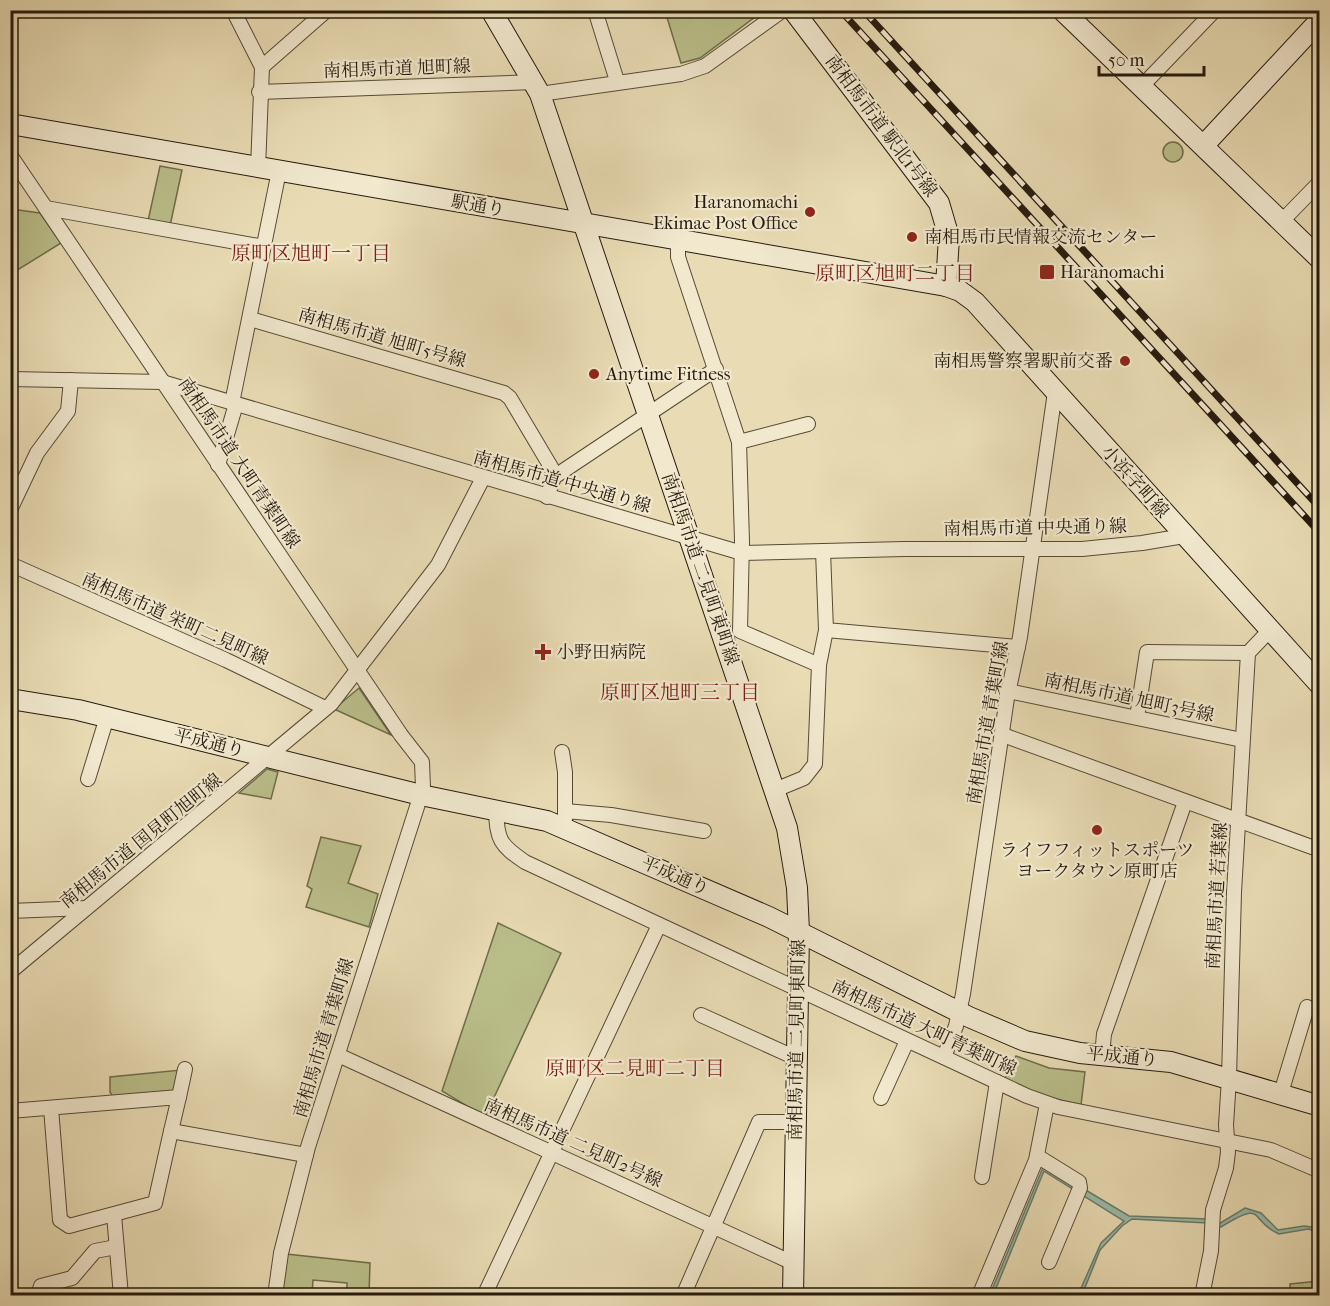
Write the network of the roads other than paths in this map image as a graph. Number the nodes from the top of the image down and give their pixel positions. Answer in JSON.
{"nodes":[{"id":1,"x":233,"y":10,"type":"edge"},
{"id":2,"x":327,"y":10,"type":"edge"},
{"id":3,"x":491,"y":10,"type":"edge"},
{"id":4,"x":595,"y":10,"type":"edge"},
{"id":5,"x":783,"y":10,"type":"edge"},
{"id":6,"x":793,"y":10,"type":"edge"},
{"id":7,"x":1062,"y":10,"type":"edge"},
{"id":8,"x":1215,"y":10,"type":"edge"},
{"id":9,"x":1320,"y":20,"type":"edge"},
{"id":10,"x":262,"y":67,"type":"junction"},
{"id":11,"x":617,"y":81,"type":"junction"},
{"id":12,"x":1142,"y":86,"type":"junction"},
{"id":13,"x":537,"y":88,"type":"junction"},
{"id":14,"x":259,"y":92,"type":"junction"},
{"id":15,"x":10,"y":124,"type":"edge"},
{"id":16,"x":1204,"y":145,"type":"junction"},
{"id":17,"x":10,"y":155,"type":"edge"},
{"id":18,"x":258,"y":168,"type":"junction"},
{"id":19,"x":279,"y":171,"type":"junction"},
{"id":20,"x":1320,"y":182,"type":"edge"},
{"id":21,"x":46,"y":208,"type":"junction"},
{"id":22,"x":1281,"y":222,"type":"junction"},
{"id":23,"x":584,"y":225,"type":"junction"},
{"id":24,"x":678,"y":241,"type":"junction"},
{"id":25,"x":264,"y":247,"type":"junction"},
{"id":26,"x":1320,"y":259,"type":"edge"},
{"id":27,"x":946,"y":286,"type":"junction"},
{"id":28,"x":250,"y":319,"type":"junction"},
{"id":29,"x":716,"y":369,"type":"junction"},
{"id":30,"x":10,"y":379,"type":"edge"},
{"id":31,"x":70,"y":380,"type":"junction"},
{"id":32,"x":162,"y":382,"type":"junction"},
{"id":33,"x":1055,"y":392,"type":"junction"},
{"id":34,"x":234,"y":404,"type":"junction"},
{"id":35,"x":648,"y":414,"type":"junction"},
{"id":36,"x":808,"y":424,"type":"dead end"},
{"id":37,"x":739,"y":442,"type":"junction"},
{"id":38,"x":218,"y":465,"type":"junction"},
{"id":39,"x":554,"y":477,"type":"junction"},
{"id":40,"x":483,"y":478,"type":"junction"},
{"id":41,"x":547,"y":497,"type":"junction"},
{"id":42,"x":10,"y":510,"type":"edge"},
{"id":43,"x":1184,"y":536,"type":"junction"},
{"id":44,"x":689,"y":537,"type":"junction"},
{"id":45,"x":1032,"y":549,"type":"junction"},
{"id":46,"x":824,"y":551,"type":"junction"},
{"id":47,"x":742,"y":553,"type":"junction"},
{"id":48,"x":10,"y":564,"type":"edge"},
{"id":49,"x":826,"y":630,"type":"junction"},
{"id":50,"x":1269,"y":631,"type":"junction"},
{"id":51,"x":732,"y":632,"type":"junction"},
{"id":52,"x":1018,"y":647,"type":"junction"},
{"id":53,"x":1248,"y":652,"type":"junction"},
{"id":54,"x":819,"y":665,"type":"junction"},
{"id":55,"x":358,"y":670,"type":"junction"},
{"id":56,"x":1320,"y":685,"type":"edge"},
{"id":57,"x":1008,"y":691,"type":"junction"},
{"id":58,"x":10,"y":699,"type":"edge"},
{"id":59,"x":325,"y":708,"type":"junction"},
{"id":60,"x":107,"y":717,"type":"junction"},
{"id":61,"x":1137,"y":717,"type":"junction"},
{"id":62,"x":1003,"y":735,"type":"junction"},
{"id":63,"x":1242,"y":740,"type":"junction"},
{"id":64,"x":562,"y":752,"type":"dead end"},
{"id":65,"x":266,"y":757,"type":"junction"},
{"id":66,"x":88,"y":779,"type":"dead end"},
{"id":67,"x":775,"y":789,"type":"junction"},
{"id":68,"x":421,"y":795,"type":"junction"},
{"id":69,"x":1185,"y":802,"type":"junction"},
{"id":70,"x":496,"y":810,"type":"junction"},
{"id":71,"x":565,"y":819,"type":"junction"},
{"id":72,"x":1238,"y":820,"type":"junction"},
{"id":73,"x":704,"y":831,"type":"dead end"},
{"id":74,"x":1320,"y":850,"type":"edge"},
{"id":75,"x":86,"y":908,"type":"junction"},
{"id":76,"x":10,"y":911,"type":"edge"},
{"id":77,"x":659,"y":925,"type":"junction"},
{"id":78,"x":800,"y":932,"type":"junction"},
{"id":79,"x":10,"y":972,"type":"edge"},
{"id":80,"x":797,"y":989,"type":"junction"},
{"id":81,"x":1307,"y":1006,"type":"dead end"},
{"id":82,"x":959,"y":1012,"type":"junction"},
{"id":83,"x":701,"y":1015,"type":"dead end"},
{"id":84,"x":907,"y":1041,"type":"junction"},
{"id":85,"x":338,"y":1055,"type":"junction"},
{"id":86,"x":1102,"y":1056,"type":"junction"},
{"id":87,"x":944,"y":1057,"type":"junction"},
{"id":88,"x":796,"y":1058,"type":"junction"},
{"id":89,"x":185,"y":1069,"type":"dead end"},
{"id":90,"x":1229,"y":1078,"type":"junction"},
{"id":91,"x":997,"y":1082,"type":"junction"},
{"id":92,"x":1281,"y":1093,"type":"junction"},
{"id":93,"x":179,"y":1097,"type":"junction"},
{"id":94,"x":881,"y":1098,"type":"dead end"},
{"id":95,"x":1047,"y":1104,"type":"junction"},
{"id":96,"x":1320,"y":1106,"type":"edge"},
{"id":97,"x":51,"y":1107,"type":"junction"},
{"id":98,"x":10,"y":1111,"type":"edge"},
{"id":99,"x":795,"y":1122,"type":"junction"},
{"id":100,"x":171,"y":1131,"type":"junction"},
{"id":101,"x":1227,"y":1141,"type":"junction"},
{"id":102,"x":551,"y":1153,"type":"junction"},
{"id":103,"x":306,"y":1155,"type":"junction"},
{"id":104,"x":1037,"y":1156,"type":"junction"},
{"id":105,"x":1320,"y":1171,"type":"edge"},
{"id":106,"x":982,"y":1177,"type":"dead end"},
{"id":107,"x":114,"y":1215,"type":"junction"},
{"id":108,"x":714,"y":1227,"type":"junction"},
{"id":109,"x":116,"y":1247,"type":"junction"},
{"id":110,"x":1048,"y":1262,"type":"dead end"},
{"id":111,"x":793,"y":1263,"type":"junction"},
{"id":112,"x":38,"y":1296,"type":"edge"},
{"id":113,"x":121,"y":1296,"type":"edge"},
{"id":114,"x":275,"y":1296,"type":"edge"},
{"id":115,"x":484,"y":1296,"type":"edge"},
{"id":116,"x":683,"y":1296,"type":"edge"},
{"id":117,"x":793,"y":1296,"type":"edge"},
{"id":118,"x":979,"y":1296,"type":"edge"},
{"id":119,"x":1202,"y":1296,"type":"edge"}],
"edges":[{"from":1,"to":10,"type":"street"},
{"from":2,"to":10,"type":"street"},
{"from":3,"to":13,"type":"street","name":"南相馬市道 二見町東町線"},
{"from":4,"to":11,"type":"street"},
{"from":5,"to":11,"type":"street","name":"南相馬市道 旭町線"},
{"from":6,"to":27,"type":"street","name":"南相馬市道 駅北1号線"},
{"from":7,"to":12,"type":"street"},
{"from":8,"to":12,"type":"street"},
{"from":9,"to":16,"type":"street"},
{"from":10,"to":14,"type":"street"},
{"from":11,"to":13,"type":"street","name":"南相馬市道 旭町線"},
{"from":12,"to":16,"type":"street"},
{"from":13,"to":14,"type":"street","name":"南相馬市道 旭町線"},
{"from":13,"to":23,"type":"street","name":"南相馬市道 二見町東町線"},
{"from":14,"to":18,"type":"street"},
{"from":15,"to":18,"type":"street","name":"駅通り"},
{"from":16,"to":22,"type":"street"},
{"from":17,"to":21,"type":"street","name":"南相馬市道 大町青葉町線"},
{"from":18,"to":19,"type":"street","name":"駅通り"},
{"from":19,"to":23,"type":"street","name":"駅通り"},
{"from":19,"to":25,"type":"street"},
{"from":20,"to":22,"type":"street"},
{"from":21,"to":25,"type":"street"},
{"from":21,"to":32,"type":"street","name":"南相馬市道 大町青葉町線"},
{"from":22,"to":26,"type":"street"},
{"from":23,"to":24,"type":"street","name":"駅通り"},
{"from":23,"to":35,"type":"street","name":"南相馬市道 二見町東町線"},
{"from":24,"to":27,"type":"street","name":"駅通り"},
{"from":24,"to":29,"type":"street"},
{"from":25,"to":28,"type":"street"},
{"from":27,"to":33,"type":"street","name":"小浜字町線"},
{"from":28,"to":34,"type":"street"},
{"from":28,"to":39,"type":"street","name":"南相馬市道 旭町5号線"},
{"from":29,"to":35,"type":"street"},
{"from":29,"to":37,"type":"street"},
{"from":30,"to":31,"type":"street","name":"南相馬市道 中央通り線"},
{"from":31,"to":32,"type":"street","name":"南相馬市道 中央通り線"},
{"from":31,"to":42,"type":"street"},
{"from":32,"to":34,"type":"street","name":"南相馬市道 中央通り線"},
{"from":32,"to":38,"type":"street","name":"南相馬市道 大町青葉町線"},
{"from":33,"to":43,"type":"street","name":"小浜字町線"},
{"from":33,"to":45,"type":"street","name":"南相馬市道 青葉町線"},
{"from":34,"to":38,"type":"street"},
{"from":34,"to":40,"type":"street","name":"南相馬市道 中央通り線"},
{"from":35,"to":39,"type":"street"},
{"from":35,"to":44,"type":"street","name":"南相馬市道 二見町東町線"},
{"from":36,"to":37,"type":"street"},
{"from":37,"to":47,"type":"street"},
{"from":38,"to":55,"type":"street","name":"南相馬市道 大町青葉町線"},
{"from":39,"to":41,"type":"street"},
{"from":40,"to":41,"type":"street","name":"南相馬市道 中央通り線"},
{"from":40,"to":55,"type":"street","name":"南相馬市道 国見町旭町線"},
{"from":41,"to":44,"type":"street","name":"南相馬市道 中央通り線"},
{"from":43,"to":45,"type":"street","name":"南相馬市道 中央通り線"},
{"from":43,"to":50,"type":"street","name":"小浜字町線"},
{"from":44,"to":47,"type":"street","name":"南相馬市道 中央通り線"},
{"from":44,"to":51,"type":"street","name":"南相馬市道 二見町東町線"},
{"from":45,"to":46,"type":"street","name":"南相馬市道 中央通り線"},
{"from":45,"to":52,"type":"street","name":"南相馬市道 青葉町線"},
{"from":46,"to":47,"type":"street","name":"南相馬市道 中央通り線"},
{"from":46,"to":49,"type":"street"},
{"from":47,"to":51,"type":"street"},
{"from":48,"to":59,"type":"street","name":"南相馬市道 栄町二見町線"},
{"from":49,"to":52,"type":"street"},
{"from":49,"to":54,"type":"street"},
{"from":50,"to":53,"type":"street"},
{"from":50,"to":56,"type":"street","name":"小浜字町線"},
{"from":51,"to":54,"type":"street"},
{"from":51,"to":67,"type":"street","name":"南相馬市道 二見町東町線"},
{"from":52,"to":57,"type":"street","name":"南相馬市道 青葉町線"},
{"from":53,"to":61,"type":"street"},
{"from":53,"to":63,"type":"street","name":"南相馬市道 若葉線"},
{"from":54,"to":67,"type":"street"},
{"from":55,"to":59,"type":"street","name":"南相馬市道 国見町旭町線"},
{"from":55,"to":68,"type":"street","name":"南相馬市道 大町青葉町線"},
{"from":57,"to":61,"type":"street","name":"南相馬市道 旭町3号線"},
{"from":57,"to":62,"type":"street","name":"南相馬市道 青葉町線"},
{"from":58,"to":60,"type":"street","name":"平成通り"},
{"from":59,"to":65,"type":"street","name":"南相馬市道 国見町旭町線"},
{"from":60,"to":65,"type":"street","name":"平成通り"},
{"from":60,"to":66,"type":"street"},
{"from":61,"to":63,"type":"street","name":"南相馬市道 旭町3号線"},
{"from":62,"to":69,"type":"street"},
{"from":62,"to":82,"type":"street","name":"南相馬市道 青葉町線"},
{"from":63,"to":72,"type":"street","name":"南相馬市道 若葉線"},
{"from":64,"to":71,"type":"street"},
{"from":65,"to":68,"type":"street","name":"平成通り"},
{"from":65,"to":75,"type":"street","name":"南相馬市道 国見町旭町線"},
{"from":67,"to":78,"type":"street","name":"南相馬市道 二見町東町線"},
{"from":68,"to":70,"type":"street","name":"平成通り"},
{"from":68,"to":85,"type":"street","name":"南相馬市道 青葉町線"},
{"from":69,"to":72,"type":"street"},
{"from":69,"to":86,"type":"street"},
{"from":70,"to":71,"type":"street","name":"平成通り"},
{"from":70,"to":77,"type":"street","name":"南相馬市道 大町青葉町線"},
{"from":71,"to":73,"type":"street"},
{"from":71,"to":78,"type":"street","name":"平成通り"},
{"from":72,"to":74,"type":"street"},
{"from":72,"to":90,"type":"street","name":"南相馬市道 若葉線"},
{"from":75,"to":76,"type":"street"},
{"from":75,"to":79,"type":"street","name":"南相馬市道 国見町旭町線"},
{"from":77,"to":80,"type":"street","name":"南相馬市道 大町青葉町線"},
{"from":77,"to":102,"type":"street"},
{"from":78,"to":80,"type":"street","name":"南相馬市道 二見町東町線"},
{"from":78,"to":82,"type":"street","name":"平成通り"},
{"from":80,"to":84,"type":"street","name":"南相馬市道 大町青葉町線"},
{"from":80,"to":88,"type":"street","name":"南相馬市道 二見町東町線"},
{"from":81,"to":92,"type":"street"},
{"from":82,"to":86,"type":"street","name":"平成通り"},
{"from":82,"to":87,"type":"street","name":"南相馬市道 青葉町線"},
{"from":83,"to":88,"type":"street"},
{"from":84,"to":87,"type":"street","name":"南相馬市道 大町青葉町線"},
{"from":84,"to":94,"type":"street"},
{"from":85,"to":102,"type":"street","name":"南相馬市道 二見町2号線"},
{"from":85,"to":103,"type":"street","name":"南相馬市道 青葉町線"},
{"from":86,"to":90,"type":"street","name":"平成通り"},
{"from":87,"to":91,"type":"street","name":"南相馬市道 大町青葉町線"},
{"from":88,"to":99,"type":"street","name":"南相馬市道 二見町東町線"},
{"from":89,"to":93,"type":"street"},
{"from":90,"to":92,"type":"street","name":"平成通り"},
{"from":90,"to":101,"type":"street","name":"南相馬市道 若葉線"},
{"from":91,"to":95,"type":"street","name":"南相馬市道 大町青葉町線"},
{"from":91,"to":106,"type":"street"},
{"from":92,"to":96,"type":"street","name":"平成通り"},
{"from":93,"to":97,"type":"street"},
{"from":93,"to":100,"type":"street"},
{"from":95,"to":101,"type":"street","name":"南相馬市道 大町青葉町線"},
{"from":95,"to":104,"type":"street"},
{"from":97,"to":98,"type":"street"},
{"from":97,"to":107,"type":"street"},
{"from":99,"to":108,"type":"street"},
{"from":99,"to":111,"type":"street","name":"南相馬市道 二見町東町線"},
{"from":100,"to":103,"type":"street"},
{"from":100,"to":107,"type":"street"},
{"from":101,"to":105,"type":"street","name":"南相馬市道 大町青葉町線"},
{"from":101,"to":119,"type":"street","name":"南相馬市道 若葉線"},
{"from":102,"to":108,"type":"street","name":"南相馬市道 二見町2号線"},
{"from":102,"to":115,"type":"street"},
{"from":103,"to":114,"type":"street","name":"南相馬市道 青葉町線"},
{"from":104,"to":110,"type":"street"},
{"from":104,"to":118,"type":"street"},
{"from":107,"to":109,"type":"street"},
{"from":108,"to":111,"type":"street","name":"南相馬市道 二見町2号線"},
{"from":108,"to":116,"type":"street"},
{"from":109,"to":112,"type":"street"},
{"from":109,"to":113,"type":"street"},
{"from":111,"to":117,"type":"street","name":"南相馬市道 二見町東町線"}]}
